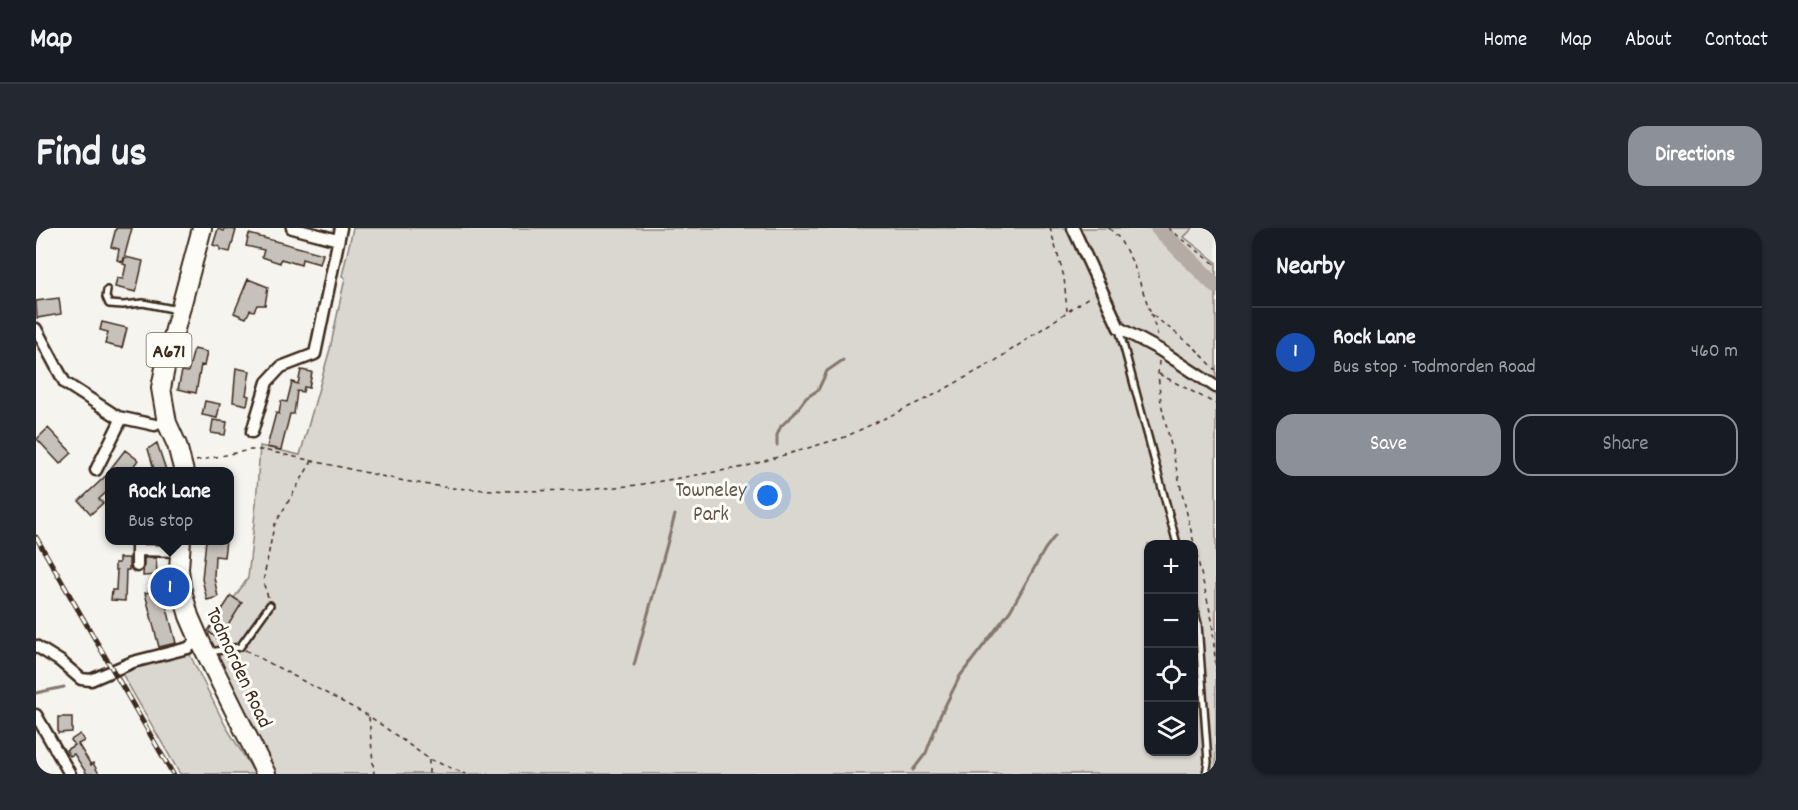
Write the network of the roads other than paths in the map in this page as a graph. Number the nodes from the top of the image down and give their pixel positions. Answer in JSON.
{"nodes":[{"id":1,"x":202,"y":228,"type":"edge"},
{"id":2,"x":292,"y":228,"type":"edge"},
{"id":3,"x":341,"y":228,"type":"edge"},
{"id":4,"x":1073,"y":228,"type":"edge"},
{"id":5,"x":338,"y":240,"type":"junction"},
{"id":6,"x":107,"y":290,"type":"dead end"},
{"id":7,"x":180,"y":311,"type":"junction"},
{"id":8,"x":1119,"y":328,"type":"junction"},
{"id":9,"x":36,"y":329,"type":"edge"},
{"id":10,"x":1216,"y":387,"type":"edge"},
{"id":11,"x":122,"y":418,"type":"junction"},
{"id":12,"x":155,"y":425,"type":"dead end"},
{"id":13,"x":252,"y":432,"type":"dead end"},
{"id":14,"x":184,"y":467,"type":"edge"},
{"id":15,"x":96,"y":470,"type":"dead end"},
{"id":16,"x":1176,"y":540,"type":"edge"},
{"id":17,"x":137,"y":545,"type":"edge"},
{"id":18,"x":181,"y":545,"type":"edge"},
{"id":19,"x":137,"y":566,"type":"dead end"},
{"id":20,"x":270,"y":605,"type":"road end"},
{"id":21,"x":1198,"y":624,"type":"edge"},
{"id":22,"x":36,"y":646,"type":"edge"},
{"id":23,"x":202,"y":646,"type":"junction"},
{"id":24,"x":36,"y":715,"type":"edge"},
{"id":25,"x":70,"y":774,"type":"edge"},
{"id":26,"x":266,"y":774,"type":"edge"},
{"id":27,"x":1206,"y":774,"type":"edge"}],
"edges":[{"from":1,"to":7,"type":"highway","number":"A671"},
{"from":2,"to":5,"type":"street"},
{"from":3,"to":5,"type":"street"},
{"from":4,"to":8,"type":"street"},
{"from":5,"to":13,"type":"street"},
{"from":6,"to":7,"type":"lane"},
{"from":7,"to":14,"type":"highway","number":"A671"},
{"from":8,"to":10,"type":"street"},
{"from":8,"to":16,"type":"lane"},
{"from":9,"to":11,"type":"street"},
{"from":11,"to":12,"type":"street"},
{"from":11,"to":15,"type":"street"},
{"from":17,"to":18,"type":"street"},
{"from":17,"to":19,"type":"street"},
{"from":18,"to":23,"type":"highway","name":"Todmorden Road"},
{"from":20,"to":23,"type":"lane"},
{"from":21,"to":27,"type":"lane"},
{"from":22,"to":23,"type":"street"},
{"from":23,"to":26,"type":"highway","name":"Todmorden Road"},
{"from":24,"to":25,"type":"street"}]}
